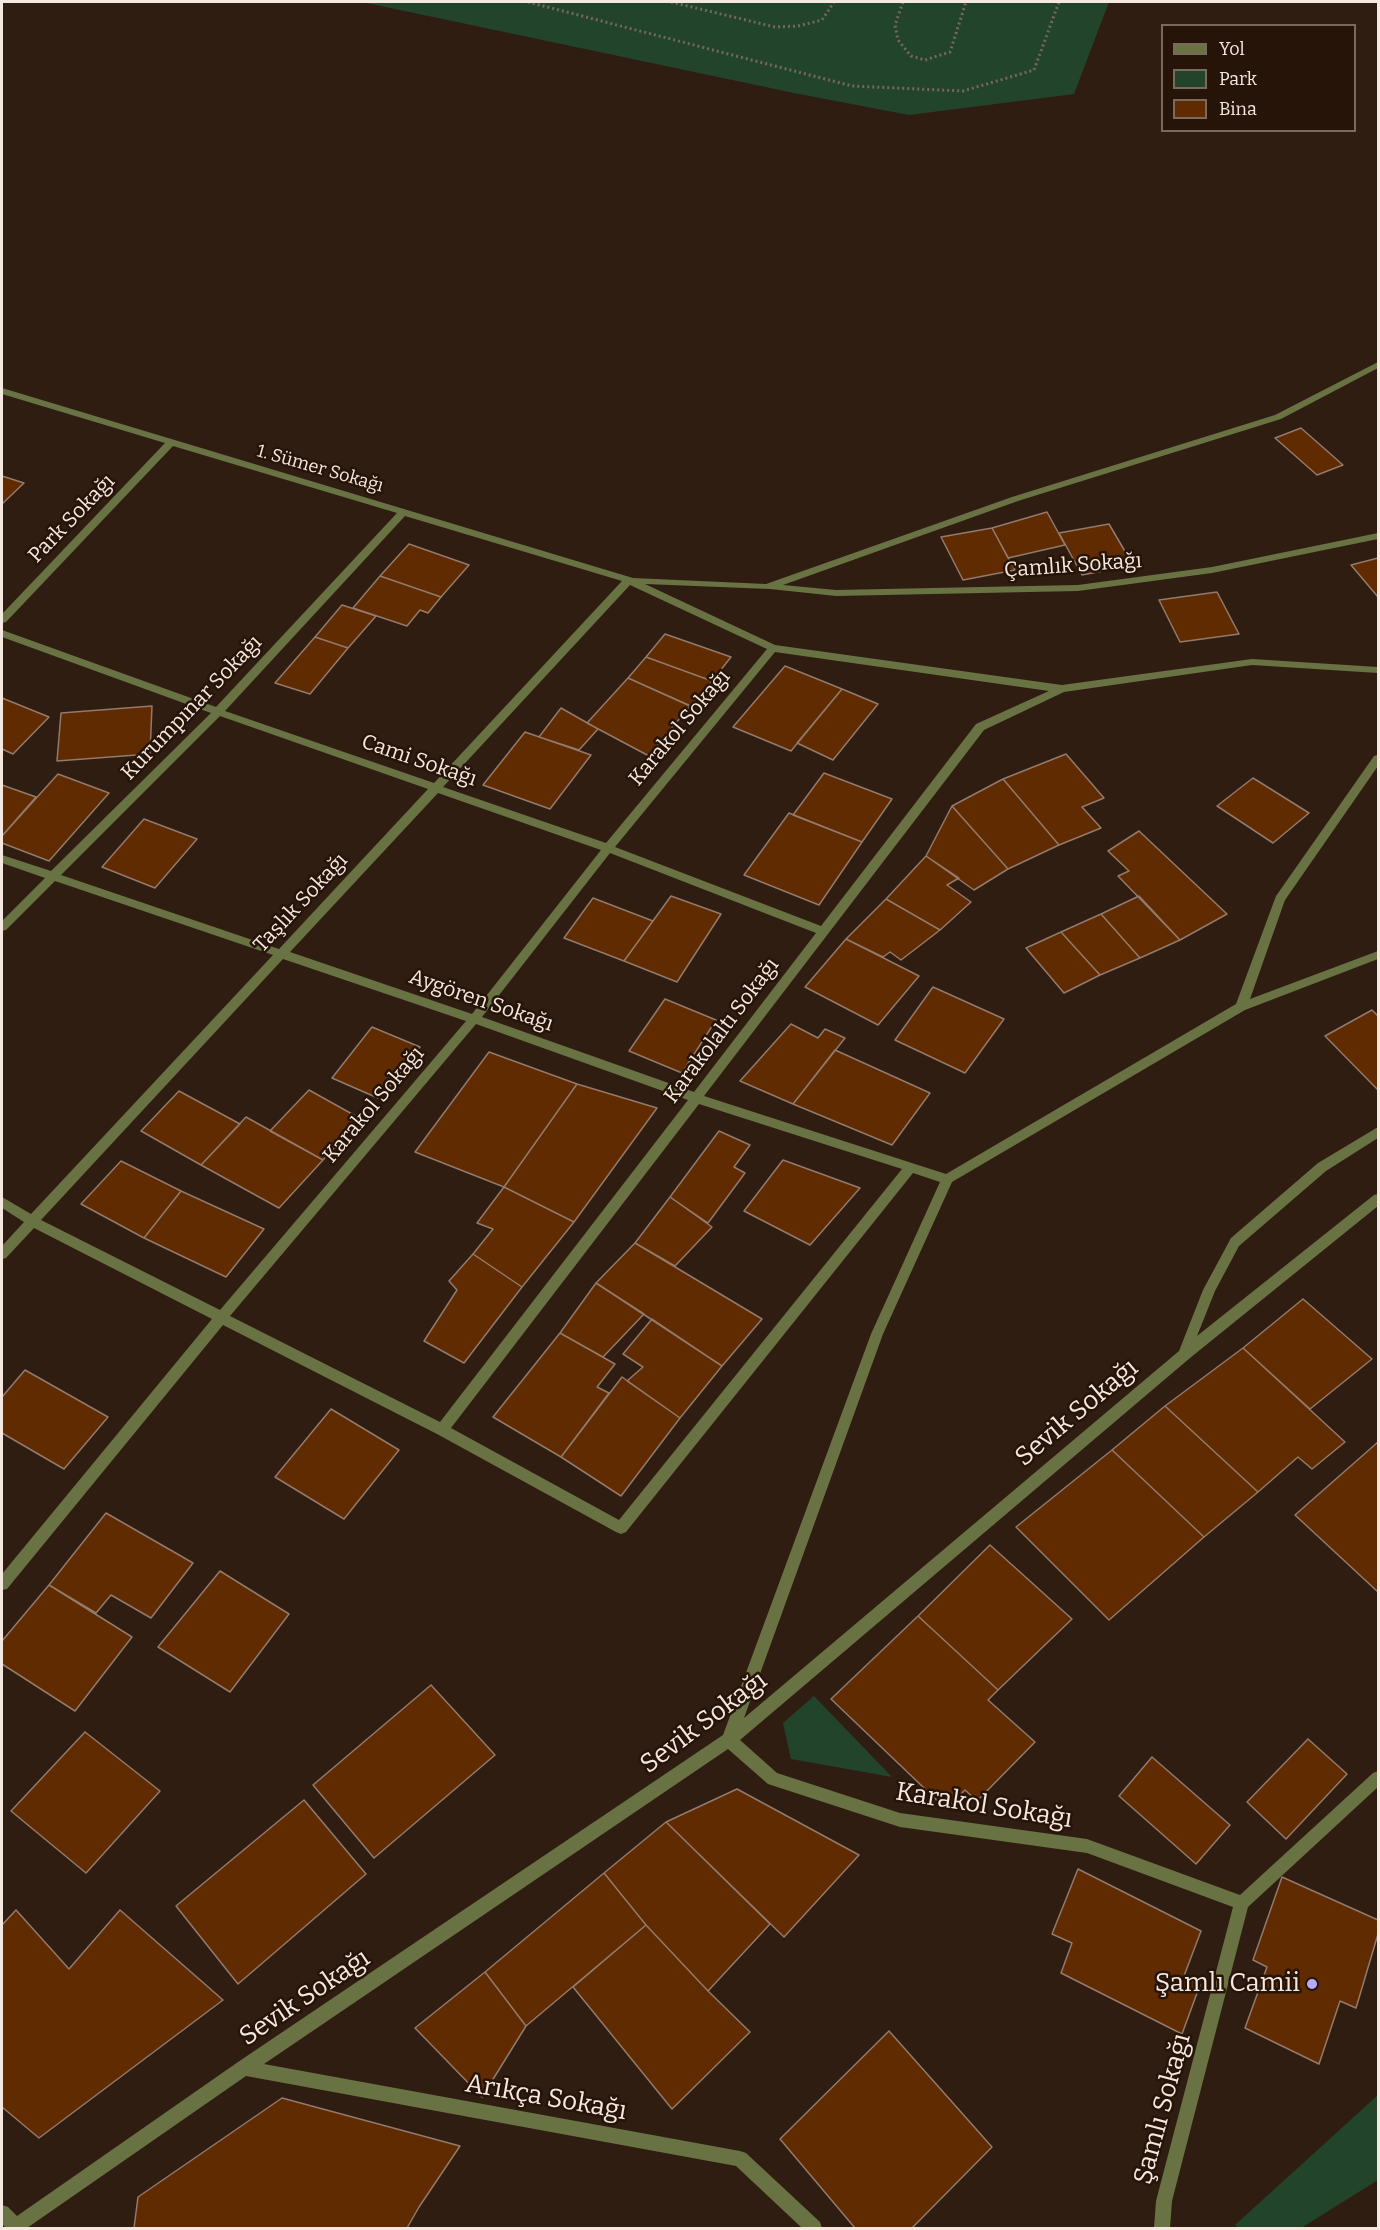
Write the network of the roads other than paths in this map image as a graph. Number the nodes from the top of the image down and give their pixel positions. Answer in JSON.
{"nodes":[{"id":1,"x":1378,"y":365,"type":"edge"},
{"id":2,"x":2,"y":391,"type":"edge"},
{"id":3,"x":170,"y":443,"type":"junction"},
{"id":4,"x":404,"y":511,"type":"junction"},
{"id":5,"x":1378,"y":536,"type":"edge"},
{"id":6,"x":629,"y":580,"type":"junction"},
{"id":7,"x":767,"y":587,"type":"junction"},
{"id":8,"x":2,"y":620,"type":"edge"},
{"id":9,"x":2,"y":633,"type":"edge"},
{"id":10,"x":773,"y":648,"type":"junction"},
{"id":11,"x":1378,"y":670,"type":"edge"},
{"id":12,"x":1062,"y":688,"type":"junction"},
{"id":13,"x":218,"y":712,"type":"junction"},
{"id":14,"x":1378,"y":759,"type":"edge"},
{"id":15,"x":436,"y":787,"type":"junction"},
{"id":16,"x":608,"y":848,"type":"junction"},
{"id":17,"x":2,"y":859,"type":"edge"},
{"id":18,"x":53,"y":876,"type":"junction"},
{"id":19,"x":2,"y":927,"type":"edge"},
{"id":20,"x":822,"y":931,"type":"junction"},
{"id":21,"x":281,"y":953,"type":"junction"},
{"id":22,"x":1378,"y":955,"type":"edge"},
{"id":23,"x":1241,"y":1007,"type":"junction"},
{"id":24,"x":474,"y":1019,"type":"junction"},
{"id":25,"x":696,"y":1098,"type":"junction"},
{"id":26,"x":1378,"y":1132,"type":"edge"},
{"id":27,"x":910,"y":1168,"type":"junction"},
{"id":28,"x":947,"y":1179,"type":"junction"},
{"id":29,"x":1378,"y":1200,"type":"edge"},
{"id":30,"x":2,"y":1202,"type":"edge"},
{"id":31,"x":32,"y":1221,"type":"junction"},
{"id":32,"x":2,"y":1254,"type":"edge"},
{"id":33,"x":221,"y":1318,"type":"junction"},
{"id":34,"x":1185,"y":1354,"type":"junction"},
{"id":35,"x":442,"y":1430,"type":"junction"},
{"id":36,"x":7,"y":1568,"type":"edge"},
{"id":37,"x":2,"y":1584,"type":"edge"},
{"id":38,"x":729,"y":1740,"type":"junction"},
{"id":39,"x":1378,"y":1778,"type":"edge"},
{"id":40,"x":1242,"y":1903,"type":"junction"},
{"id":41,"x":244,"y":2068,"type":"junction"},
{"id":42,"x":2,"y":2213,"type":"edge"},
{"id":43,"x":16,"y":2228,"type":"edge"},
{"id":44,"x":814,"y":2229,"type":"edge"},
{"id":45,"x":1162,"y":2229,"type":"edge"}],
"edges":[{"from":1,"to":7,"type":"street"},
{"from":2,"to":3,"type":"street","name":"1. Sümer Sokağı"},
{"from":3,"to":4,"type":"street","name":"1. Sümer Sokağı"},
{"from":3,"to":8,"type":"street","name":"Park Sokağı"},
{"from":4,"to":6,"type":"street","name":"1. Sümer Sokağı"},
{"from":4,"to":13,"type":"street","name":"Kurumpınar Sokağı"},
{"from":5,"to":7,"type":"street","name":"Çamlık Sokağı"},
{"from":6,"to":7,"type":"street","name":"Çamlık Sokağı"},
{"from":6,"to":10,"type":"street"},
{"from":6,"to":15,"type":"street","name":"Taşlık Sokağı"},
{"from":9,"to":13,"type":"street","name":"Cami Sokağı"},
{"from":10,"to":12,"type":"street"},
{"from":10,"to":16,"type":"street","name":"Karakol Sokağı"},
{"from":11,"to":12,"type":"street"},
{"from":12,"to":20,"type":"street","name":"Karakolaltı Sokağı"},
{"from":13,"to":15,"type":"street","name":"Cami Sokağı"},
{"from":13,"to":18,"type":"street","name":"Kurumpınar Sokağı"},
{"from":14,"to":23,"type":"street"},
{"from":15,"to":16,"type":"street","name":"Cami Sokağı"},
{"from":15,"to":21,"type":"street","name":"Taşlık Sokağı"},
{"from":16,"to":20,"type":"street","name":"Cami Sokağı"},
{"from":16,"to":24,"type":"street","name":"Karakol Sokağı"},
{"from":17,"to":18,"type":"street","name":"Aygören Sokağı"},
{"from":18,"to":19,"type":"street","name":"Kurumpınar Sokağı"},
{"from":18,"to":21,"type":"street","name":"Aygören Sokağı"},
{"from":20,"to":25,"type":"street","name":"Karakolaltı Sokağı"},
{"from":21,"to":24,"type":"street","name":"Aygören Sokağı"},
{"from":21,"to":31,"type":"street","name":"Taşlık Sokağı"},
{"from":22,"to":23,"type":"street"},
{"from":23,"to":28,"type":"street"},
{"from":24,"to":25,"type":"street","name":"Aygören Sokağı"},
{"from":24,"to":33,"type":"street","name":"Karakol Sokağı"},
{"from":25,"to":27,"type":"street","name":"Aygören Sokağı"},
{"from":25,"to":35,"type":"street","name":"Karakolaltı Sokağı"},
{"from":26,"to":34,"type":"street"},
{"from":27,"to":28,"type":"street","name":"Aygören Sokağı"},
{"from":27,"to":35,"type":"street"},
{"from":28,"to":38,"type":"street"},
{"from":29,"to":34,"type":"street","name":"Sevik Sokağı"},
{"from":30,"to":31,"type":"street"},
{"from":31,"to":32,"type":"street","name":"Taşlık Sokağı"},
{"from":31,"to":33,"type":"street"},
{"from":33,"to":35,"type":"street"},
{"from":33,"to":36,"type":"street","name":"Karakol Sokağı"},
{"from":34,"to":38,"type":"street","name":"Sevik Sokağı"},
{"from":36,"to":37,"type":"street","name":"Karakol Sokağı"},
{"from":38,"to":40,"type":"street","name":"Karakol Sokağı"},
{"from":38,"to":41,"type":"street","name":"Sevik Sokağı"},
{"from":39,"to":40,"type":"street"},
{"from":40,"to":45,"type":"street","name":"Şamlı Sokağı"},
{"from":41,"to":43,"type":"street","name":"Sevik Sokağı"},
{"from":41,"to":44,"type":"street","name":"Arıkça Sokağı"},
{"from":42,"to":43,"type":"street"}]}
